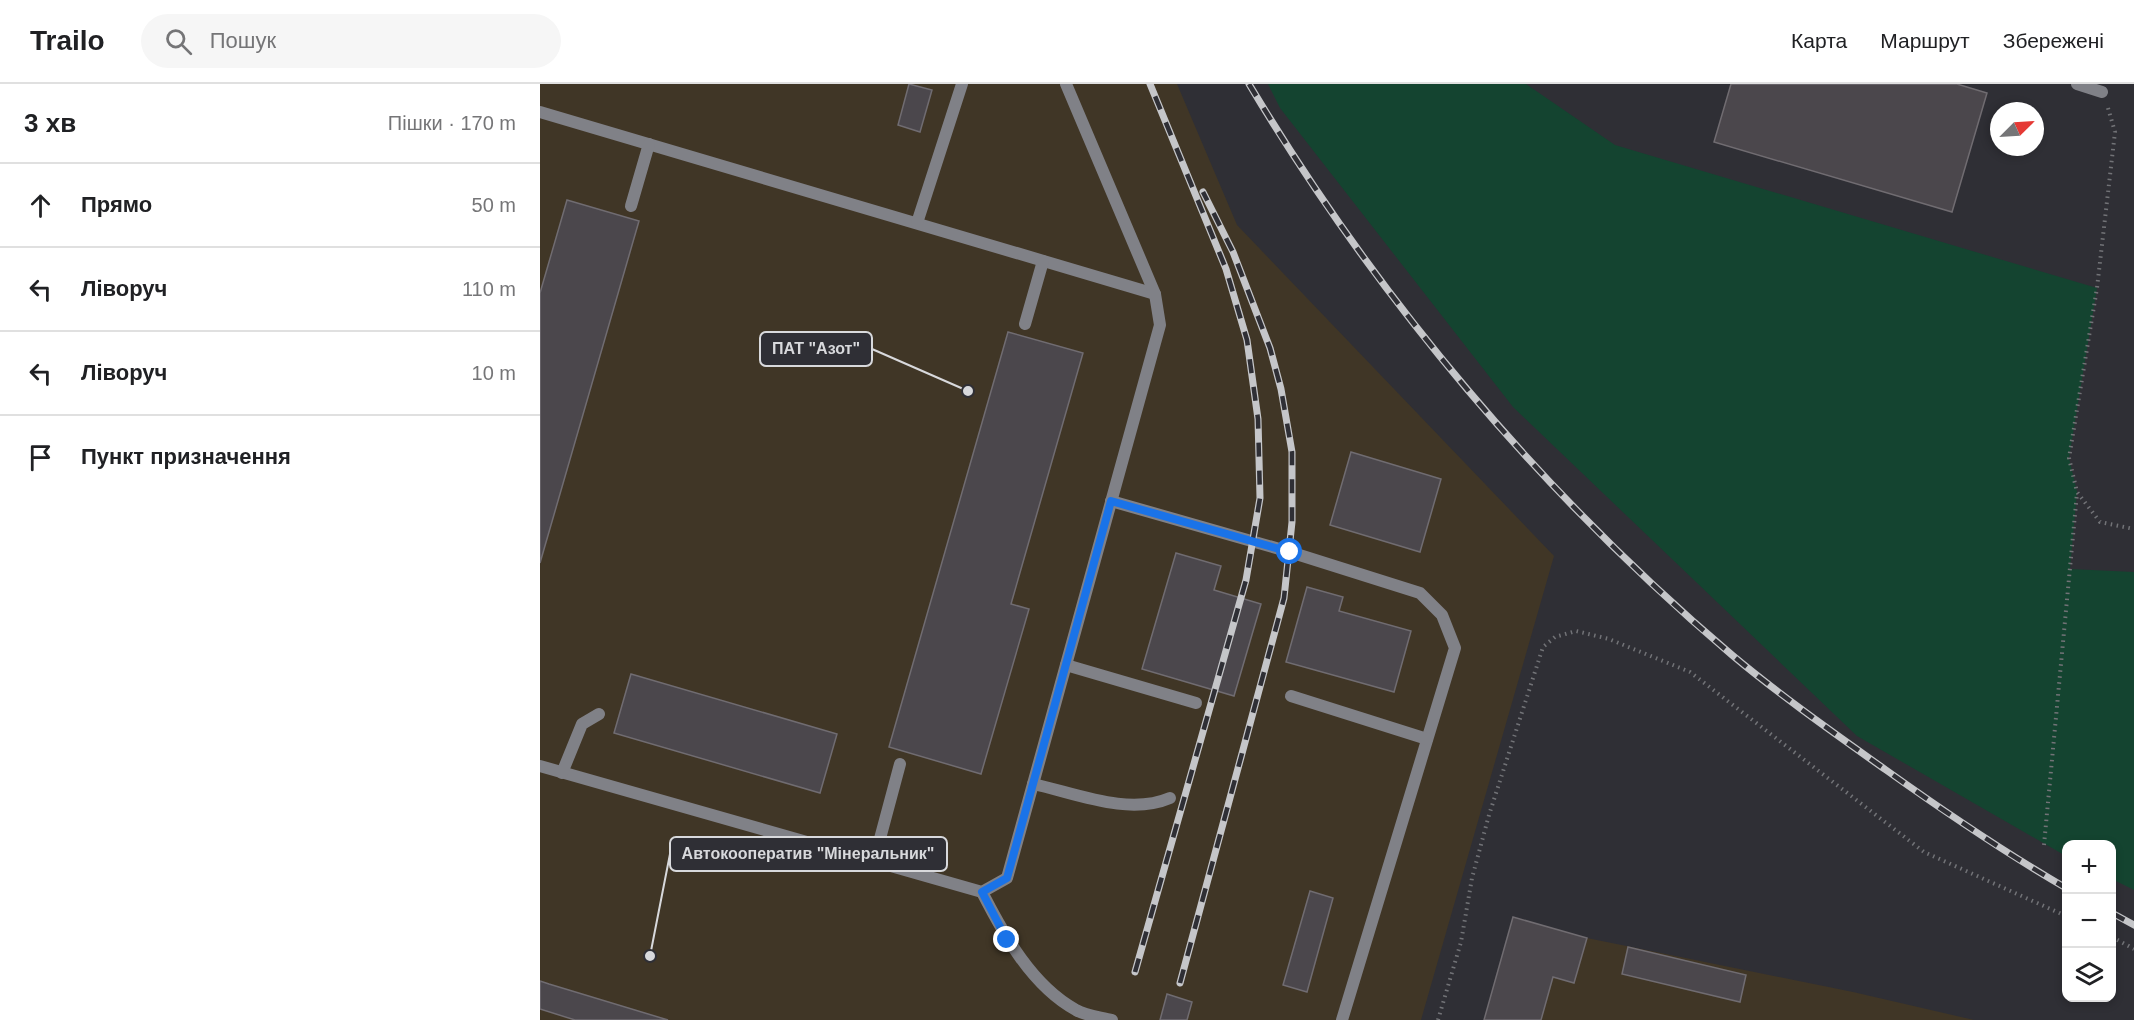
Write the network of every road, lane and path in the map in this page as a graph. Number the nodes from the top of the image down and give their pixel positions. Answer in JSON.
{"nodes":[{"id":1,"x":962,"y":84,"type":"edge"},
{"id":2,"x":1066,"y":84,"type":"edge"},
{"id":3,"x":2077,"y":84,"type":"edge"},
{"id":4,"x":2102,"y":92,"type":"joint"},
{"id":5,"x":540,"y":112,"type":"edge"},
{"id":6,"x":649,"y":144,"type":"junction"},
{"id":7,"x":632,"y":206,"type":"dead end"},
{"id":8,"x":917,"y":223,"type":"junction"},
{"id":9,"x":1043,"y":261,"type":"junction"},
{"id":10,"x":1155,"y":294,"type":"junction"},
{"id":11,"x":1025,"y":324,"type":"dead end"},
{"id":12,"x":2077,"y":492,"type":"junction"},
{"id":13,"x":1111,"y":501,"type":"junction"},
{"id":14,"x":2134,"y":529,"type":"edge"},
{"id":15,"x":1066,"y":665,"type":"junction"},
{"id":16,"x":1292,"y":696,"type":"dead end"},
{"id":17,"x":1196,"y":703,"type":"dead end"},
{"id":18,"x":600,"y":714,"type":"dead end"},
{"id":19,"x":1427,"y":739,"type":"junction"},
{"id":20,"x":900,"y":764,"type":"dead end"},
{"id":21,"x":540,"y":766,"type":"edge"},
{"id":22,"x":562,"y":773,"type":"junction"},
{"id":23,"x":1033,"y":784,"type":"junction"},
{"id":24,"x":1170,"y":798,"type":"dead end"},
{"id":25,"x":2044,"y":845,"type":"dead end"},
{"id":26,"x":874,"y":861,"type":"junction"},
{"id":27,"x":982,"y":892,"type":"junction"},
{"id":28,"x":2062,"y":914,"type":"edge"},
{"id":29,"x":2116,"y":939,"type":"edge"},
{"id":30,"x":2134,"y":949,"type":"edge"},
{"id":31,"x":1112,"y":1020,"type":"edge"},
{"id":32,"x":1342,"y":1020,"type":"edge"},
{"id":33,"x":1438,"y":1020,"type":"edge"}],
"edges":[{"from":1,"to":8,"type":"lane"},
{"from":2,"to":10,"type":"lane"},
{"from":3,"to":4,"type":"lane"},
{"from":4,"to":12,"type":"path"},
{"from":5,"to":6,"type":"lane"},
{"from":6,"to":7,"type":"lane"},
{"from":6,"to":8,"type":"lane"},
{"from":8,"to":9,"type":"lane"},
{"from":9,"to":10,"type":"lane"},
{"from":9,"to":11,"type":"lane"},
{"from":10,"to":13,"type":"lane"},
{"from":12,"to":14,"type":"path"},
{"from":12,"to":25,"type":"path"},
{"from":13,"to":15,"type":"lane"},
{"from":13,"to":19,"type":"lane"},
{"from":15,"to":17,"type":"lane"},
{"from":15,"to":23,"type":"lane"},
{"from":16,"to":19,"type":"lane"},
{"from":18,"to":22,"type":"lane"},
{"from":19,"to":32,"type":"lane"},
{"from":20,"to":26,"type":"lane"},
{"from":21,"to":22,"type":"lane"},
{"from":22,"to":26,"type":"lane"},
{"from":23,"to":24,"type":"lane"},
{"from":23,"to":27,"type":"lane"},
{"from":26,"to":27,"type":"lane"},
{"from":27,"to":31,"type":"lane"},
{"from":28,"to":33,"type":"path"},
{"from":29,"to":30,"type":"path"}]}
